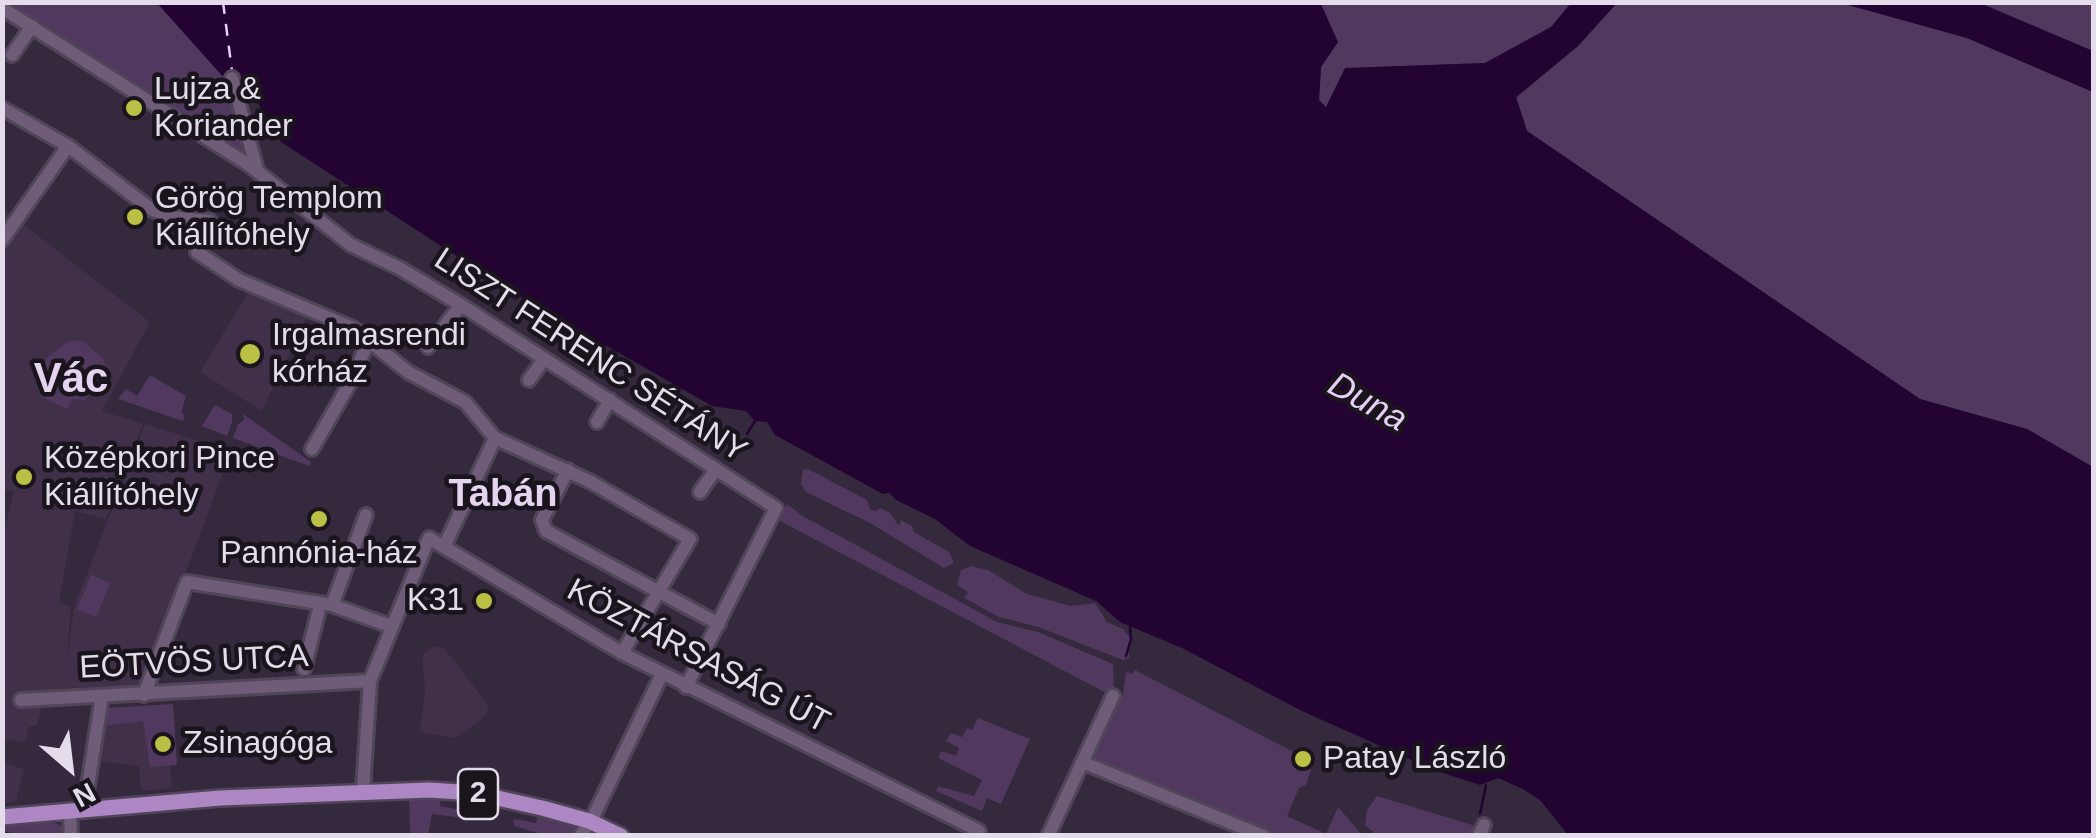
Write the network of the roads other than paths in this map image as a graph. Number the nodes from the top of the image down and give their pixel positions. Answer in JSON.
{"nodes":[{"id":1,"x":2,"y":8,"type":"edge"},
{"id":2,"x":32,"y":26,"type":"junction"},
{"id":3,"x":12,"y":56,"type":"dead end"},
{"id":4,"x":232,"y":78,"type":"dead end"},
{"id":5,"x":2,"y":108,"type":"edge"},
{"id":6,"x":68,"y":146,"type":"junction"},
{"id":7,"x":258,"y":172,"type":"junction"},
{"id":8,"x":210,"y":221,"type":"dead end"},
{"id":9,"x":2,"y":240,"type":"edge"},
{"id":10,"x":196,"y":252,"type":"dead end"},
{"id":11,"x":461,"y":305,"type":"junction"},
{"id":12,"x":369,"y":340,"type":"junction"},
{"id":13,"x":428,"y":347,"type":"dead end"},
{"id":14,"x":544,"y":359,"type":"junction"},
{"id":15,"x":529,"y":380,"type":"dead end"},
{"id":16,"x":610,"y":400,"type":"junction"},
{"id":17,"x":597,"y":422,"type":"dead end"},
{"id":18,"x":496,"y":438,"type":"junction"},
{"id":19,"x":312,"y":449,"type":"dead end"},
{"id":20,"x":716,"y":469,"type":"junction"},
{"id":21,"x":568,"y":470,"type":"junction"},
{"id":22,"x":700,"y":492,"type":"dead end"},
{"id":23,"x":366,"y":515,"type":"dead end"},
{"id":24,"x":444,"y":547,"type":"junction"},
{"id":25,"x":661,"y":590,"type":"junction"},
{"id":26,"x":326,"y":605,"type":"junction"},
{"id":27,"x":719,"y":624,"type":"junction"},
{"id":28,"x":390,"y":626,"type":"junction"},
{"id":29,"x":622,"y":653,"type":"junction"},
{"id":30,"x":304,"y":669,"type":"dead end"},
{"id":31,"x":662,"y":674,"type":"junction"},
{"id":32,"x":370,"y":682,"type":"junction"},
{"id":33,"x":686,"y":687,"type":"junction"},
{"id":34,"x":144,"y":695,"type":"junction"},
{"id":35,"x":102,"y":696,"type":"junction"},
{"id":36,"x":1113,"y":696,"type":"dead end"},
{"id":37,"x":22,"y":700,"type":"dead end"},
{"id":38,"x":1082,"y":762,"type":"junction"},
{"id":39,"x":364,"y":790,"type":"junction"},
{"id":40,"x":77,"y":812,"type":"junction"},
{"id":41,"x":2,"y":817,"type":"edge"},
{"id":42,"x":585,"y":828,"type":"edge"},
{"id":43,"x":980,"y":834,"type":"edge"},
{"id":44,"x":71,"y":836,"type":"edge"},
{"id":45,"x":621,"y":836,"type":"edge"},
{"id":46,"x":1048,"y":836,"type":"edge"},
{"id":47,"x":1262,"y":836,"type":"edge"}],
"edges":[{"from":1,"to":2,"type":"street","name":"LISZT FERENC SÉTÁNY"},
{"from":2,"to":3,"type":"street"},
{"from":2,"to":7,"type":"street","name":"LISZT FERENC SÉTÁNY"},
{"from":4,"to":7,"type":"street"},
{"from":5,"to":6,"type":"street"},
{"from":6,"to":8,"type":"street"},
{"from":6,"to":9,"type":"street"},
{"from":7,"to":11,"type":"street","name":"LISZT FERENC SÉTÁNY"},
{"from":10,"to":12,"type":"street"},
{"from":11,"to":13,"type":"street"},
{"from":11,"to":14,"type":"street","name":"LISZT FERENC SÉTÁNY"},
{"from":12,"to":18,"type":"street"},
{"from":12,"to":19,"type":"street"},
{"from":14,"to":15,"type":"street"},
{"from":14,"to":16,"type":"street","name":"LISZT FERENC SÉTÁNY"},
{"from":16,"to":17,"type":"street"},
{"from":16,"to":20,"type":"street","name":"LISZT FERENC SÉTÁNY"},
{"from":18,"to":21,"type":"street"},
{"from":18,"to":24,"type":"street"},
{"from":20,"to":22,"type":"street"},
{"from":20,"to":27,"type":"street","name":"LISZT FERENC SÉTÁNY"},
{"from":21,"to":25,"type":"street"},
{"from":21,"to":25,"type":"street"},
{"from":23,"to":26,"type":"street"},
{"from":24,"to":28,"type":"street","name":"KÖZTÁRSASÁG ÚT"},
{"from":24,"to":29,"type":"street","name":"KÖZTÁRSASÁG ÚT"},
{"from":25,"to":27,"type":"street"},
{"from":25,"to":29,"type":"street"},
{"from":26,"to":28,"type":"street"},
{"from":26,"to":30,"type":"street"},
{"from":26,"to":34,"type":"street"},
{"from":27,"to":33,"type":"street"},
{"from":28,"to":32,"type":"street"},
{"from":29,"to":31,"type":"street","name":"KÖZTÁRSASÁG ÚT"},
{"from":31,"to":33,"type":"street","name":"KÖZTÁRSASÁG ÚT"},
{"from":31,"to":42,"type":"street"},
{"from":32,"to":34,"type":"street","name":"EÖTVÖS UTCA"},
{"from":32,"to":39,"type":"street"},
{"from":33,"to":43,"type":"street","name":"KÖZTÁRSASÁG ÚT"},
{"from":34,"to":35,"type":"street","name":"EÖTVÖS UTCA"},
{"from":35,"to":37,"type":"street","name":"EÖTVÖS UTCA"},
{"from":35,"to":40,"type":"street"},
{"from":36,"to":38,"type":"street"},
{"from":38,"to":46,"type":"street"},
{"from":38,"to":47,"type":"street"},
{"from":39,"to":40,"type":"main road","number":"2"},
{"from":39,"to":42,"type":"main road","number":"2"},
{"from":40,"to":41,"type":"main road","number":"2"},
{"from":40,"to":44,"type":"street"},
{"from":42,"to":45,"type":"main road","number":"2"}]}
